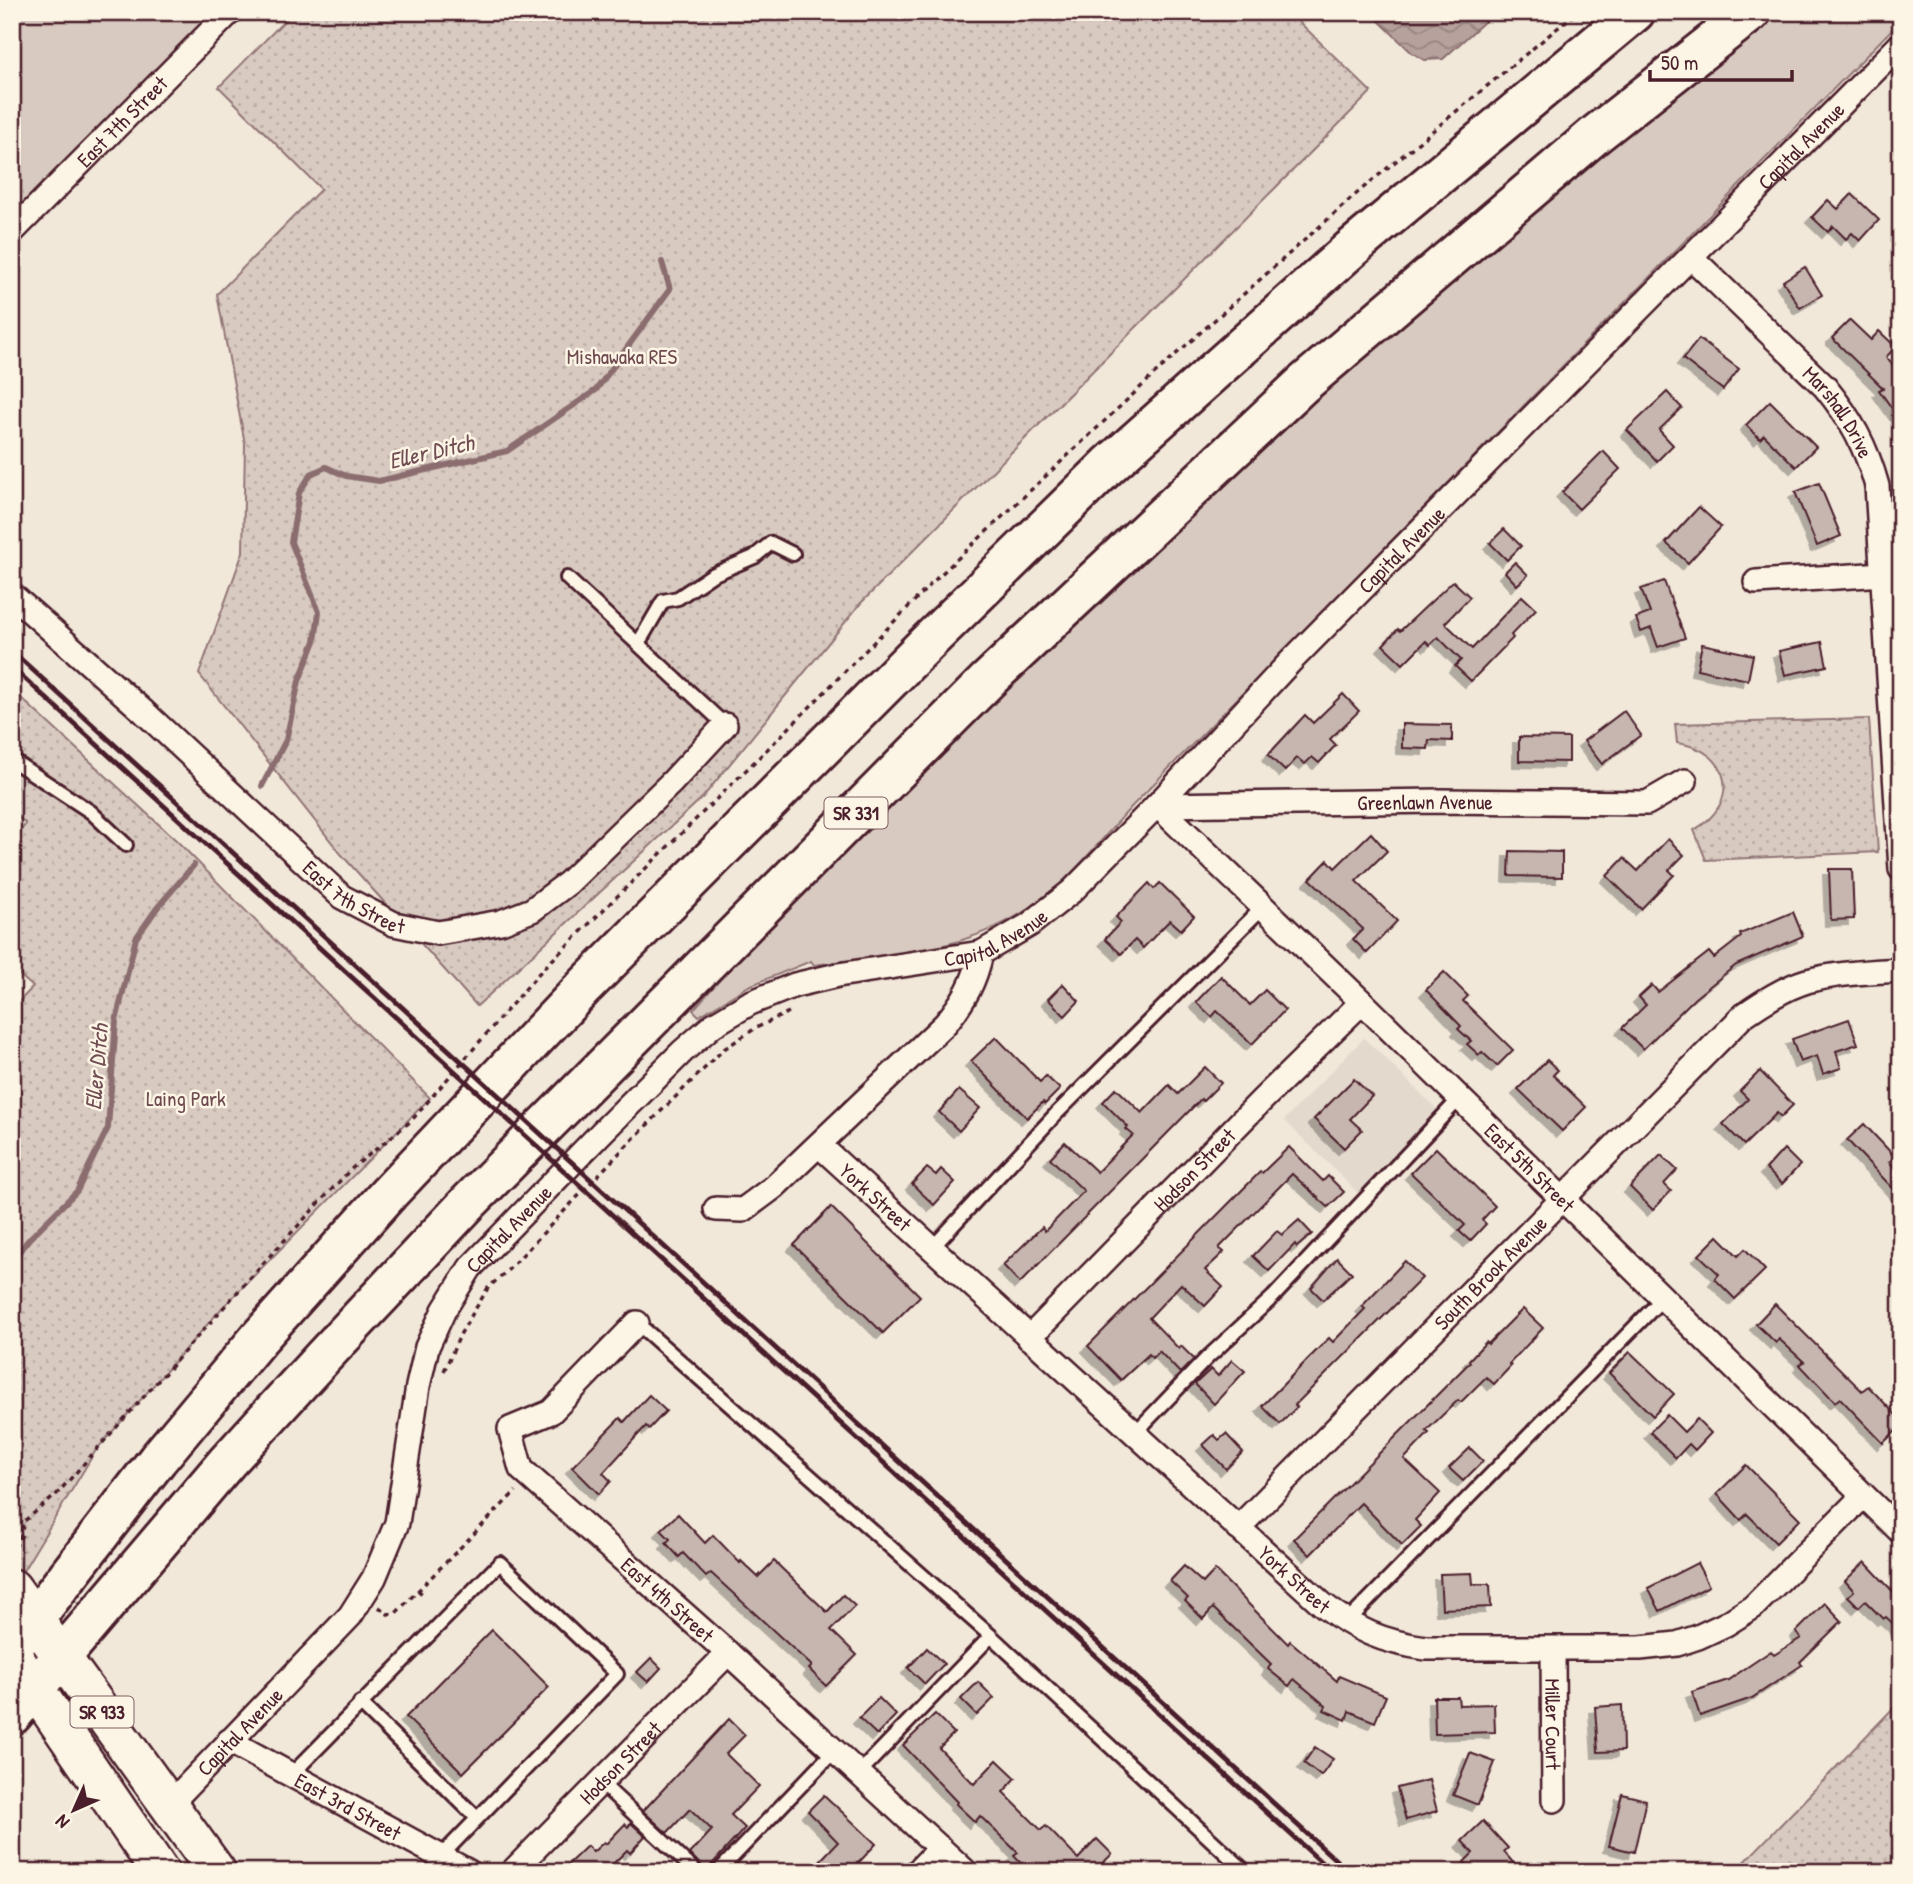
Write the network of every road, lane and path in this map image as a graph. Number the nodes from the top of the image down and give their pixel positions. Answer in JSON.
{"nodes":[{"id":1,"x":230,"y":12,"type":"edge"},
{"id":2,"x":1635,"y":12,"type":"edge"},
{"id":3,"x":1751,"y":12,"type":"edge"},
{"id":4,"x":1901,"y":44,"type":"edge"},
{"id":5,"x":12,"y":232,"type":"edge"},
{"id":6,"x":1691,"y":257,"type":"junction"},
{"id":7,"x":793,"y":554,"type":"dead end"},
{"id":8,"x":1892,"y":573,"type":"edge"},
{"id":9,"x":567,"y":578,"type":"dead end"},
{"id":10,"x":1756,"y":582,"type":"dead end"},
{"id":11,"x":12,"y":595,"type":"edge"},
{"id":12,"x":638,"y":643,"type":"junction"},
{"id":13,"x":725,"y":725,"type":"joint"},
{"id":14,"x":12,"y":760,"type":"edge"},
{"id":15,"x":1685,"y":781,"type":"dead end"},
{"id":16,"x":1157,"y":805,"type":"junction"},
{"id":17,"x":126,"y":845,"type":"dead end"},
{"id":18,"x":1901,"y":869,"type":"edge"},
{"id":19,"x":1263,"y":907,"type":"junction"},
{"id":20,"x":981,"y":953,"type":"junction"},
{"id":21,"x":1901,"y":970,"type":"edge"},
{"id":22,"x":1362,"y":1002,"type":"junction"},
{"id":23,"x":799,"y":1007,"type":"dead end"},
{"id":24,"x":1460,"y":1098,"type":"junction"},
{"id":25,"x":819,"y":1145,"type":"junction"},
{"id":26,"x":1562,"y":1199,"type":"junction"},
{"id":27,"x":716,"y":1209,"type":"dead end"},
{"id":28,"x":932,"y":1248,"type":"junction"},
{"id":29,"x":1664,"y":1297,"type":"junction"},
{"id":30,"x":637,"y":1323,"type":"joint"},
{"id":31,"x":1029,"y":1338,"type":"junction"},
{"id":32,"x":442,"y":1380,"type":"dead end"},
{"id":33,"x":1135,"y":1434,"type":"junction"},
{"id":34,"x":521,"y":1487,"type":"dead end"},
{"id":35,"x":1863,"y":1496,"type":"junction"},
{"id":36,"x":1238,"y":1528,"type":"junction"},
{"id":37,"x":1901,"y":1532,"type":"edge"},
{"id":38,"x":12,"y":1588,"type":"edge"},
{"id":39,"x":418,"y":1590,"type":"junction"},
{"id":40,"x":384,"y":1596,"type":"dead end"},
{"id":41,"x":424,"y":1596,"type":"dead end"},
{"id":42,"x":379,"y":1607,"type":"junction"},
{"id":43,"x":372,"y":1616,"type":"dead end"},
{"id":44,"x":1346,"y":1623,"type":"junction"},
{"id":45,"x":23,"y":1634,"type":"edge"},
{"id":46,"x":991,"y":1636,"type":"junction"},
{"id":47,"x":1553,"y":1649,"type":"junction"},
{"id":48,"x":728,"y":1653,"type":"junction"},
{"id":49,"x":12,"y":1655,"type":"edge"},
{"id":50,"x":62,"y":1658,"type":"junction"},
{"id":51,"x":24,"y":1703,"type":"edge"},
{"id":52,"x":360,"y":1703,"type":"junction"},
{"id":53,"x":229,"y":1741,"type":"junction"},
{"id":54,"x":835,"y":1750,"type":"junction"},
{"id":55,"x":859,"y":1773,"type":"junction"},
{"id":56,"x":292,"y":1774,"type":"junction"},
{"id":57,"x":600,"y":1782,"type":"junction"},
{"id":58,"x":1554,"y":1800,"type":"dead end"},
{"id":59,"x":169,"y":1805,"type":"junction"},
{"id":60,"x":477,"y":1818,"type":"junction"},
{"id":61,"x":940,"y":1848,"type":"junction"},
{"id":62,"x":441,"y":1856,"type":"junction"},
{"id":63,"x":160,"y":1872,"type":"edge"},
{"id":64,"x":217,"y":1872,"type":"edge"},
{"id":65,"x":469,"y":1872,"type":"edge"},
{"id":66,"x":512,"y":1872,"type":"edge"},
{"id":67,"x":696,"y":1872,"type":"edge"},
{"id":68,"x":718,"y":1872,"type":"edge"},
{"id":69,"x":917,"y":1872,"type":"edge"},
{"id":70,"x":966,"y":1872,"type":"edge"},
{"id":71,"x":1246,"y":1872,"type":"edge"}],
"edges":[{"from":1,"to":5,"type":"street","name":"East 7th Street"},
{"from":2,"to":45,"type":"highway"},
{"from":3,"to":50,"type":"highway","number":"SR 331"},
{"from":4,"to":6,"type":"street","name":"Capital Avenue"},
{"from":6,"to":8,"type":"street","name":"Marshall Drive"},
{"from":6,"to":16,"type":"street","name":"Capital Avenue"},
{"from":7,"to":12,"type":"lane"},
{"from":8,"to":10,"type":"street"},
{"from":8,"to":18,"type":"street","name":"Marshall Drive"},
{"from":9,"to":12,"type":"lane"},
{"from":11,"to":13,"type":"street","name":"East 7th Street"},
{"from":12,"to":13,"type":"lane"},
{"from":14,"to":17,"type":"lane"},
{"from":15,"to":16,"type":"street","name":"Greenlawn Avenue"},
{"from":16,"to":19,"type":"street","name":"East 5th Street"},
{"from":16,"to":20,"type":"street","name":"Capital Avenue"},
{"from":19,"to":22,"type":"street","name":"East 5th Street"},
{"from":19,"to":28,"type":"lane"},
{"from":20,"to":25,"type":"street"},
{"from":20,"to":53,"type":"street","name":"Capital Avenue"},
{"from":21,"to":26,"type":"street","name":"South Brook Avenue"},
{"from":22,"to":24,"type":"street","name":"East 5th Street"},
{"from":22,"to":31,"type":"street","name":"Hodson Street"},
{"from":23,"to":32,"type":"path"},
{"from":24,"to":26,"type":"street","name":"East 5th Street"},
{"from":24,"to":33,"type":"lane"},
{"from":25,"to":27,"type":"street"},
{"from":25,"to":28,"type":"street","name":"York Street"},
{"from":26,"to":29,"type":"street","name":"East 5th Street"},
{"from":26,"to":36,"type":"street","name":"South Brook Avenue"},
{"from":28,"to":31,"type":"street","name":"York Street"},
{"from":29,"to":35,"type":"street","name":"East 5th Street"},
{"from":29,"to":44,"type":"lane"},
{"from":30,"to":46,"type":"lane"},
{"from":30,"to":48,"type":"street","name":"East 4th Street"},
{"from":31,"to":33,"type":"street","name":"York Street"},
{"from":33,"to":36,"type":"street","name":"York Street"},
{"from":34,"to":39,"type":"path"},
{"from":35,"to":37,"type":"street","name":"East 5th Street"},
{"from":35,"to":47,"type":"street","name":"York Street"},
{"from":36,"to":44,"type":"street","name":"York Street"},
{"from":38,"to":45,"type":"main road","number":"SR 933"},
{"from":39,"to":41,"type":"path"},
{"from":39,"to":42,"type":"path"},
{"from":40,"to":42,"type":"path"},
{"from":42,"to":43,"type":"path"},
{"from":44,"to":47,"type":"street","name":"York Street"},
{"from":45,"to":50,"type":"main road","number":"SR 933"},
{"from":46,"to":55,"type":"lane"},
{"from":46,"to":71,"type":"lane"},
{"from":47,"to":58,"type":"street","name":"Miller Court"},
{"from":48,"to":54,"type":"street","name":"East 4th Street"},
{"from":48,"to":57,"type":"street","name":"Hodson Street"},
{"from":49,"to":51,"type":"main road","number":"SR 933"},
{"from":50,"to":51,"type":"highway","number":"SR 331"},
{"from":50,"to":59,"type":"main road","number":"SR 933"},
{"from":51,"to":63,"type":"main road","number":"SR 933"},
{"from":52,"to":56,"type":"lane"},
{"from":52,"to":60,"type":"lane"},
{"from":52,"to":60,"type":"lane"},
{"from":53,"to":56,"type":"street","name":"East 3rd Street"},
{"from":53,"to":59,"type":"street","name":"Capital Avenue"},
{"from":54,"to":55,"type":"street","name":"East 4th Street"},
{"from":54,"to":68,"type":"lane"},
{"from":55,"to":61,"type":"street","name":"East 4th Street"},
{"from":56,"to":62,"type":"street","name":"East 3rd Street"},
{"from":57,"to":66,"type":"street","name":"Hodson Street"},
{"from":57,"to":67,"type":"lane"},
{"from":59,"to":64,"type":"main road","number":"SR 933"},
{"from":60,"to":62,"type":"lane"},
{"from":61,"to":69,"type":"street"},
{"from":61,"to":70,"type":"street","name":"East 4th Street"},
{"from":62,"to":65,"type":"street","name":"East 3rd Street"}]}
